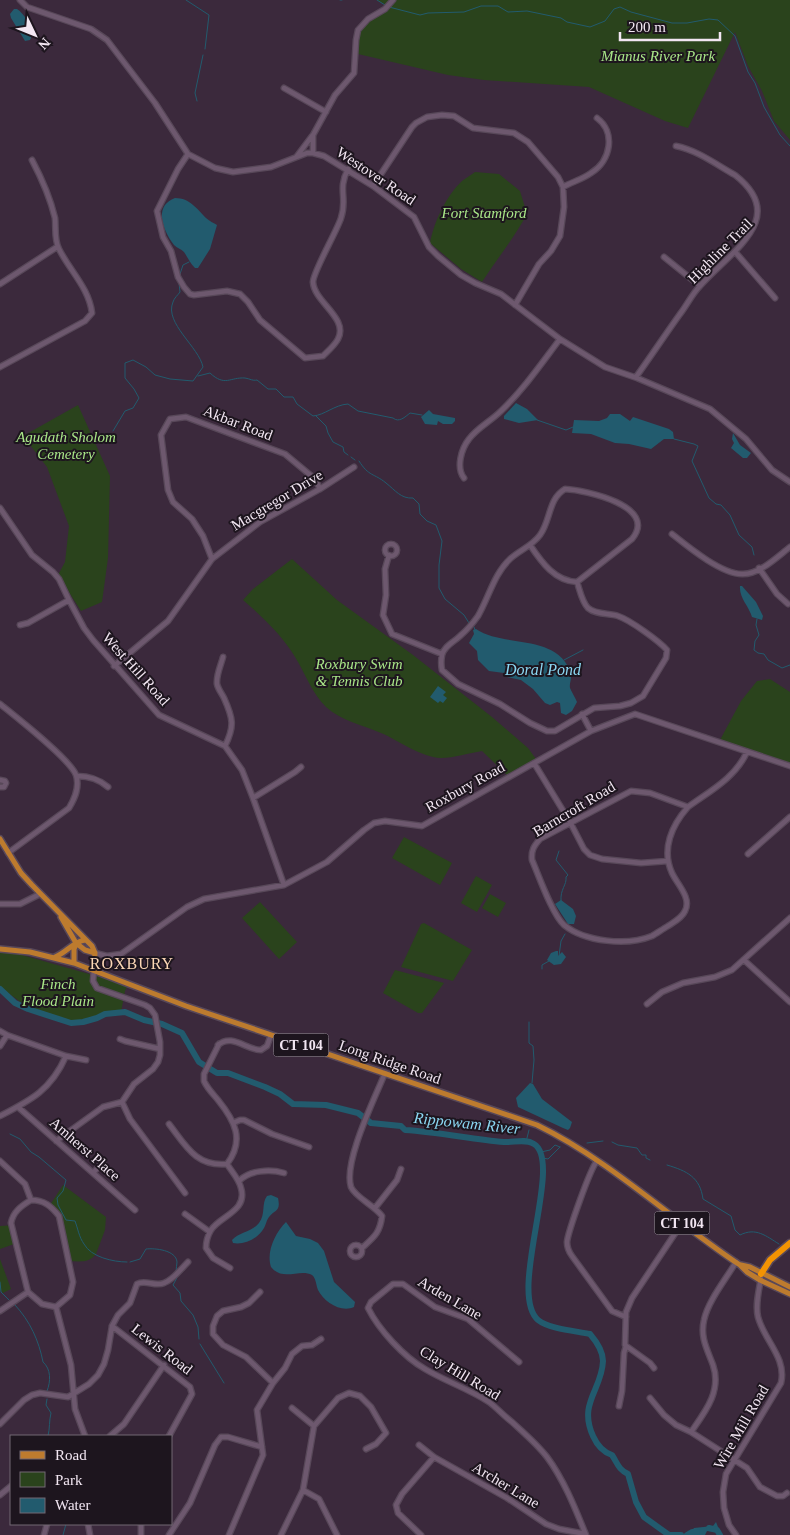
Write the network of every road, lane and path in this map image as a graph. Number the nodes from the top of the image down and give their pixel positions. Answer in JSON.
{"nodes":[{"id":1,"x":20,"y":0,"type":"edge"},
{"id":2,"x":393,"y":0,"type":"edge"},
{"id":3,"x":284,"y":88,"type":"dead end"},
{"id":4,"x":326,"y":112,"type":"junction"},
{"id":5,"x":596,"y":118,"type":"dead end"},
{"id":6,"x":313,"y":135,"type":"junction"},
{"id":7,"x":676,"y":146,"type":"dead end"},
{"id":8,"x":313,"y":153,"type":"junction"},
{"id":9,"x":188,"y":154,"type":"junction"},
{"id":10,"x":296,"y":156,"type":"junction"},
{"id":11,"x":32,"y":160,"type":"dead end"},
{"id":12,"x":348,"y":170,"type":"junction"},
{"id":13,"x":372,"y":186,"type":"junction"},
{"id":14,"x":563,"y":187,"type":"junction"},
{"id":15,"x":758,"y":191,"type":"dead end"},
{"id":16,"x":754,"y":238,"type":"dead end"},
{"id":17,"x":57,"y":247,"type":"junction"},
{"id":18,"x":737,"y":254,"type":"junction"},
{"id":19,"x":664,"y":257,"type":"dead end"},
{"id":20,"x":0,"y":284,"type":"edge"},
{"id":21,"x":700,"y":286,"type":"junction"},
{"id":22,"x":775,"y":298,"type":"dead end"},
{"id":23,"x":515,"y":305,"type":"junction"},
{"id":24,"x":560,"y":339,"type":"junction"},
{"id":25,"x":0,"y":366,"type":"edge"},
{"id":26,"x":636,"y":377,"type":"junction"},
{"id":27,"x":354,"y":467,"type":"dead end"},
{"id":28,"x":464,"y":478,"type":"dead end"},
{"id":29,"x":790,"y":482,"type":"edge"},
{"id":30,"x":320,"y":488,"type":"junction"},
{"id":31,"x":0,"y":508,"type":"edge"},
{"id":32,"x":672,"y":534,"type":"dead end"},
{"id":33,"x":530,"y":545,"type":"junction"},
{"id":34,"x":790,"y":547,"type":"edge"},
{"id":35,"x":389,"y":555,"type":"dead end"},
{"id":36,"x":212,"y":559,"type":"junction"},
{"id":37,"x":760,"y":568,"type":"junction"},
{"id":38,"x":577,"y":582,"type":"junction"},
{"id":39,"x":68,"y":600,"type":"junction"},
{"id":40,"x":788,"y":604,"type":"dead end"},
{"id":41,"x":20,"y":625,"type":"dead end"},
{"id":42,"x":442,"y":654,"type":"junction"},
{"id":43,"x":223,"y":657,"type":"dead end"},
{"id":44,"x":114,"y":666,"type":"junction"},
{"id":45,"x":0,"y":704,"type":"edge"},
{"id":46,"x":582,"y":714,"type":"junction"},
{"id":47,"x":591,"y":731,"type":"junction"},
{"id":48,"x":224,"y":746,"type":"junction"},
{"id":49,"x":747,"y":752,"type":"junction"},
{"id":50,"x":534,"y":763,"type":"junction"},
{"id":51,"x":790,"y":766,"type":"edge"},
{"id":52,"x":301,"y":767,"type":"dead end"},
{"id":53,"x":77,"y":776,"type":"junction"},
{"id":54,"x":0,"y":780,"type":"edge"},
{"id":55,"x":108,"y":787,"type":"dead end"},
{"id":56,"x":0,"y":788,"type":"edge"},
{"id":57,"x":253,"y":798,"type":"junction"},
{"id":58,"x":688,"y":807,"type":"junction"},
{"id":59,"x":790,"y":817,"type":"edge"},
{"id":60,"x":570,"y":822,"type":"junction"},
{"id":61,"x":0,"y":840,"type":"edge"},
{"id":62,"x":8,"y":853,"type":"junction"},
{"id":63,"x":748,"y":854,"type":"dead end"},
{"id":64,"x":668,"y":862,"type":"junction"},
{"id":65,"x":284,"y":885,"type":"junction"},
{"id":66,"x":40,"y":894,"type":"junction"},
{"id":67,"x":0,"y":904,"type":"edge"},
{"id":68,"x":61,"y":916,"type":"junction"},
{"id":69,"x":790,"y":918,"type":"edge"},
{"id":70,"x":85,"y":940,"type":"junction"},
{"id":71,"x":76,"y":943,"type":"junction"},
{"id":72,"x":0,"y":949,"type":"edge"},
{"id":73,"x":95,"y":953,"type":"junction"},
{"id":74,"x":55,"y":957,"type":"junction"},
{"id":75,"x":744,"y":960,"type":"junction"},
{"id":76,"x":74,"y":963,"type":"junction"},
{"id":77,"x":94,"y":969,"type":"junction"},
{"id":78,"x":790,"y":1002,"type":"edge"},
{"id":79,"x":647,"y":1004,"type":"dead end"},
{"id":80,"x":0,"y":1031,"type":"edge"},
{"id":81,"x":7,"y":1035,"type":"junction"},
{"id":82,"x":270,"y":1035,"type":"junction"},
{"id":83,"x":120,"y":1038,"type":"dead end"},
{"id":84,"x":0,"y":1046,"type":"edge"},
{"id":85,"x":160,"y":1049,"type":"junction"},
{"id":86,"x":66,"y":1056,"type":"junction"},
{"id":87,"x":86,"y":1060,"type":"dead end"},
{"id":88,"x":385,"y":1073,"type":"junction"},
{"id":89,"x":122,"y":1102,"type":"junction"},
{"id":90,"x":18,"y":1107,"type":"junction"},
{"id":91,"x":0,"y":1116,"type":"edge"},
{"id":92,"x":233,"y":1123,"type":"junction"},
{"id":93,"x":169,"y":1124,"type":"dead end"},
{"id":94,"x":56,"y":1141,"type":"junction"},
{"id":95,"x":309,"y":1147,"type":"dead end"},
{"id":96,"x":0,"y":1161,"type":"edge"},
{"id":97,"x":597,"y":1161,"type":"junction"},
{"id":98,"x":103,"y":1162,"type":"dead end"},
{"id":99,"x":227,"y":1164,"type":"junction"},
{"id":100,"x":401,"y":1169,"type":"dead end"},
{"id":101,"x":93,"y":1173,"type":"junction"},
{"id":102,"x":284,"y":1173,"type":"dead end"},
{"id":103,"x":239,"y":1181,"type":"junction"},
{"id":104,"x":185,"y":1193,"type":"dead end"},
{"id":105,"x":30,"y":1200,"type":"junction"},
{"id":106,"x":375,"y":1208,"type":"junction"},
{"id":107,"x":135,"y":1210,"type":"dead end"},
{"id":108,"x":185,"y":1214,"type":"dead end"},
{"id":109,"x":682,"y":1223,"type":"junction"},
{"id":110,"x":210,"y":1232,"type":"junction"},
{"id":111,"x":790,"y":1243,"type":"edge"},
{"id":112,"x":362,"y":1248,"type":"dead end"},
{"id":113,"x":188,"y":1262,"type":"dead end"},
{"id":114,"x":738,"y":1264,"type":"junction"},
{"id":115,"x":230,"y":1268,"type":"dead end"},
{"id":116,"x":761,"y":1277,"type":"junction"},
{"id":117,"x":790,"y":1287,"type":"edge"},
{"id":118,"x":28,"y":1292,"type":"junction"},
{"id":119,"x":260,"y":1292,"type":"dead end"},
{"id":120,"x":790,"y":1294,"type":"edge"},
{"id":121,"x":56,"y":1307,"type":"junction"},
{"id":122,"x":368,"y":1308,"type":"joint"},
{"id":123,"x":0,"y":1311,"type":"edge"},
{"id":124,"x":626,"y":1317,"type":"junction"},
{"id":125,"x":112,"y":1326,"type":"junction"},
{"id":126,"x":320,"y":1338,"type":"dead end"},
{"id":127,"x":626,"y":1346,"type":"junction"},
{"id":128,"x":519,"y":1362,"type":"dead end"},
{"id":129,"x":164,"y":1365,"type":"junction"},
{"id":130,"x":654,"y":1368,"type":"dead end"},
{"id":131,"x":273,"y":1383,"type":"junction"},
{"id":132,"x":73,"y":1394,"type":"junction"},
{"id":133,"x":650,"y":1398,"type":"dead end"},
{"id":134,"x":619,"y":1406,"type":"dead end"},
{"id":135,"x":292,"y":1408,"type":"dead end"},
{"id":136,"x":0,"y":1424,"type":"edge"},
{"id":137,"x":314,"y":1426,"type":"junction"},
{"id":138,"x":691,"y":1432,"type":"junction"},
{"id":139,"x":84,"y":1435,"type":"edge"},
{"id":140,"x":111,"y":1435,"type":"edge"},
{"id":141,"x":170,"y":1435,"type":"edge"},
{"id":142,"x":419,"y":1445,"type":"dead end"},
{"id":143,"x":262,"y":1447,"type":"junction"},
{"id":144,"x":366,"y":1449,"type":"dead end"},
{"id":145,"x":434,"y":1457,"type":"junction"},
{"id":146,"x":734,"y":1459,"type":"junction"},
{"id":147,"x":10,"y":1487,"type":"edge"},
{"id":148,"x":303,"y":1490,"type":"junction"},
{"id":149,"x":787,"y":1493,"type":"dead end"},
{"id":150,"x":0,"y":1495,"type":"edge"},
{"id":151,"x":586,"y":1534,"type":"edge"},
{"id":152,"x":170,"y":1535,"type":"edge"},
{"id":153,"x":229,"y":1535,"type":"edge"},
{"id":154,"x":281,"y":1535,"type":"edge"},
{"id":155,"x":337,"y":1535,"type":"edge"},
{"id":156,"x":421,"y":1535,"type":"edge"},
{"id":157,"x":736,"y":1535,"type":"edge"}],
"edges":[{"from":1,"to":9,"type":"street","name":"Westover Road"},
{"from":2,"to":4,"type":"street"},
{"from":3,"to":4,"type":"street"},
{"from":4,"to":6,"type":"street"},
{"from":5,"to":14,"type":"street"},
{"from":6,"to":8,"type":"street"},
{"from":6,"to":10,"type":"street"},
{"from":7,"to":15,"type":"street"},
{"from":8,"to":10,"type":"street","name":"Westover Road"},
{"from":8,"to":12,"type":"street","name":"Westover Road"},
{"from":9,"to":10,"type":"street","name":"Westover Road"},
{"from":9,"to":12,"type":"street"},
{"from":11,"to":17,"type":"street"},
{"from":12,"to":13,"type":"street","name":"Westover Road"},
{"from":13,"to":14,"type":"street"},
{"from":13,"to":23,"type":"street","name":"Westover Road"},
{"from":14,"to":23,"type":"street"},
{"from":16,"to":18,"type":"street","name":"Highline Trail"},
{"from":17,"to":20,"type":"street"},
{"from":17,"to":25,"type":"street"},
{"from":18,"to":21,"type":"street","name":"Highline Trail"},
{"from":18,"to":22,"type":"street"},
{"from":19,"to":21,"type":"street"},
{"from":21,"to":26,"type":"street","name":"Highline Trail"},
{"from":23,"to":24,"type":"street","name":"Westover Road"},
{"from":24,"to":26,"type":"street","name":"Westover Road"},
{"from":24,"to":28,"type":"street"},
{"from":26,"to":29,"type":"street","name":"Westover Road"},
{"from":27,"to":30,"type":"street","name":"Macgregor Drive"},
{"from":30,"to":36,"type":"street","name":"Macgregor Drive"},
{"from":30,"to":36,"type":"street","name":"Akbar Road"},
{"from":31,"to":39,"type":"street","name":"West Hill Road"},
{"from":32,"to":37,"type":"street"},
{"from":33,"to":38,"type":"street"},
{"from":33,"to":38,"type":"street"},
{"from":33,"to":42,"type":"street"},
{"from":34,"to":37,"type":"street"},
{"from":35,"to":42,"type":"street"},
{"from":36,"to":44,"type":"street","name":"Macgregor Drive"},
{"from":37,"to":40,"type":"street"},
{"from":38,"to":46,"type":"street"},
{"from":39,"to":41,"type":"street"},
{"from":39,"to":44,"type":"street","name":"West Hill Road"},
{"from":42,"to":46,"type":"street"},
{"from":43,"to":48,"type":"street"},
{"from":44,"to":48,"type":"street","name":"West Hill Road"},
{"from":45,"to":53,"type":"street"},
{"from":46,"to":47,"type":"street"},
{"from":47,"to":49,"type":"street","name":"Roxbury Road"},
{"from":47,"to":50,"type":"street","name":"Roxbury Road"},
{"from":48,"to":57,"type":"street","name":"West Hill Road"},
{"from":49,"to":51,"type":"street","name":"Roxbury Road"},
{"from":49,"to":58,"type":"street","name":"Barncroft Road"},
{"from":50,"to":60,"type":"street"},
{"from":50,"to":65,"type":"street","name":"Roxbury Road"},
{"from":52,"to":57,"type":"street"},
{"from":53,"to":55,"type":"street"},
{"from":53,"to":62,"type":"street"},
{"from":54,"to":56,"type":"street"},
{"from":57,"to":65,"type":"street","name":"West Hill Road"},
{"from":58,"to":60,"type":"street","name":"Barncroft Road"},
{"from":58,"to":64,"type":"street","name":"Barncroft Road"},
{"from":59,"to":63,"type":"street"},
{"from":60,"to":64,"type":"street"},
{"from":60,"to":64,"type":"street","name":"Barncroft Road"},
{"from":61,"to":62,"type":"main road"},
{"from":62,"to":66,"type":"main road"},
{"from":65,"to":73,"type":"street","name":"Roxbury Road"},
{"from":66,"to":67,"type":"street"},
{"from":66,"to":68,"type":"main road"},
{"from":68,"to":70,"type":"main road"},
{"from":68,"to":71,"type":"main road"},
{"from":69,"to":75,"type":"street"},
{"from":70,"to":71,"type":"main road"},
{"from":70,"to":73,"type":"main road"},
{"from":71,"to":73,"type":"main road"},
{"from":71,"to":74,"type":"main road"},
{"from":71,"to":76,"type":"main road"},
{"from":72,"to":74,"type":"main road","name":"Long Ridge Road","number":"CT 104"},
{"from":73,"to":77,"type":"main road"},
{"from":74,"to":76,"type":"main road","name":"Long Ridge Road","number":"CT 104"},
{"from":75,"to":78,"type":"street"},
{"from":75,"to":79,"type":"street"},
{"from":76,"to":77,"type":"main road","name":"Long Ridge Road","number":"CT 104"},
{"from":77,"to":82,"type":"main road","name":"Long Ridge Road","number":"CT 104"},
{"from":77,"to":85,"type":"street"},
{"from":80,"to":81,"type":"street"},
{"from":81,"to":84,"type":"street"},
{"from":81,"to":86,"type":"street"},
{"from":82,"to":88,"type":"main road","name":"Long Ridge Road","number":"CT 104"},
{"from":82,"to":92,"type":"street"},
{"from":83,"to":85,"type":"street"},
{"from":85,"to":89,"type":"street"},
{"from":86,"to":87,"type":"street"},
{"from":86,"to":90,"type":"street"},
{"from":88,"to":97,"type":"main road","name":"Long Ridge Road","number":"CT 104"},
{"from":88,"to":106,"type":"street"},
{"from":89,"to":94,"type":"street"},
{"from":89,"to":104,"type":"street"},
{"from":90,"to":91,"type":"street"},
{"from":90,"to":94,"type":"street","name":"Amherst Place"},
{"from":92,"to":95,"type":"street"},
{"from":92,"to":99,"type":"street"},
{"from":93,"to":99,"type":"street"},
{"from":94,"to":101,"type":"street","name":"Amherst Place"},
{"from":96,"to":105,"type":"street"},
{"from":97,"to":109,"type":"main road","name":"Long Ridge Road","number":"CT 104"},
{"from":97,"to":124,"type":"street"},
{"from":98,"to":101,"type":"street"},
{"from":99,"to":103,"type":"street"},
{"from":100,"to":106,"type":"street"},
{"from":101,"to":107,"type":"street","name":"Amherst Place"},
{"from":102,"to":103,"type":"street"},
{"from":103,"to":110,"type":"street"},
{"from":105,"to":118,"type":"street"},
{"from":105,"to":121,"type":"street"},
{"from":106,"to":112,"type":"street"},
{"from":108,"to":110,"type":"street"},
{"from":109,"to":114,"type":"main road","name":"Long Ridge Road","number":"CT 104"},
{"from":109,"to":124,"type":"street"},
{"from":110,"to":115,"type":"street"},
{"from":111,"to":116,"type":"highway"},
{"from":113,"to":125,"type":"street"},
{"from":114,"to":116,"type":"main road","name":"Long Ridge Road","number":"CT 104"},
{"from":114,"to":138,"type":"street"},
{"from":116,"to":117,"type":"main road","name":"Long Ridge Road","number":"CT 104"},
{"from":116,"to":120,"type":"main road","name":"Long Ridge Road","number":"CT 104"},
{"from":116,"to":146,"type":"street","name":"Wire Mill Road"},
{"from":118,"to":121,"type":"street"},
{"from":118,"to":123,"type":"street"},
{"from":119,"to":131,"type":"street"},
{"from":121,"to":132,"type":"street"},
{"from":122,"to":128,"type":"street","name":"Arden Lane"},
{"from":122,"to":151,"type":"street","name":"Clay Hill Road"},
{"from":124,"to":127,"type":"street"},
{"from":125,"to":129,"type":"street","name":"Lewis Road"},
{"from":125,"to":132,"type":"street"},
{"from":126,"to":131,"type":"street"},
{"from":127,"to":130,"type":"street"},
{"from":127,"to":134,"type":"street"},
{"from":129,"to":140,"type":"street"},
{"from":129,"to":141,"type":"street","name":"Lewis Road"},
{"from":131,"to":143,"type":"street"},
{"from":132,"to":136,"type":"street"},
{"from":132,"to":139,"type":"street"},
{"from":133,"to":138,"type":"street"},
{"from":135,"to":137,"type":"street"},
{"from":137,"to":144,"type":"street"},
{"from":137,"to":148,"type":"street"},
{"from":138,"to":146,"type":"street"},
{"from":142,"to":145,"type":"street","name":"Archer Lane"},
{"from":143,"to":152,"type":"street"},
{"from":143,"to":153,"type":"street"},
{"from":145,"to":151,"type":"street","name":"Archer Lane"},
{"from":145,"to":156,"type":"street"},
{"from":146,"to":149,"type":"street"},
{"from":146,"to":157,"type":"street","name":"Wire Mill Road"},
{"from":147,"to":150,"type":"street"},
{"from":148,"to":154,"type":"street"},
{"from":148,"to":155,"type":"street"}]}
